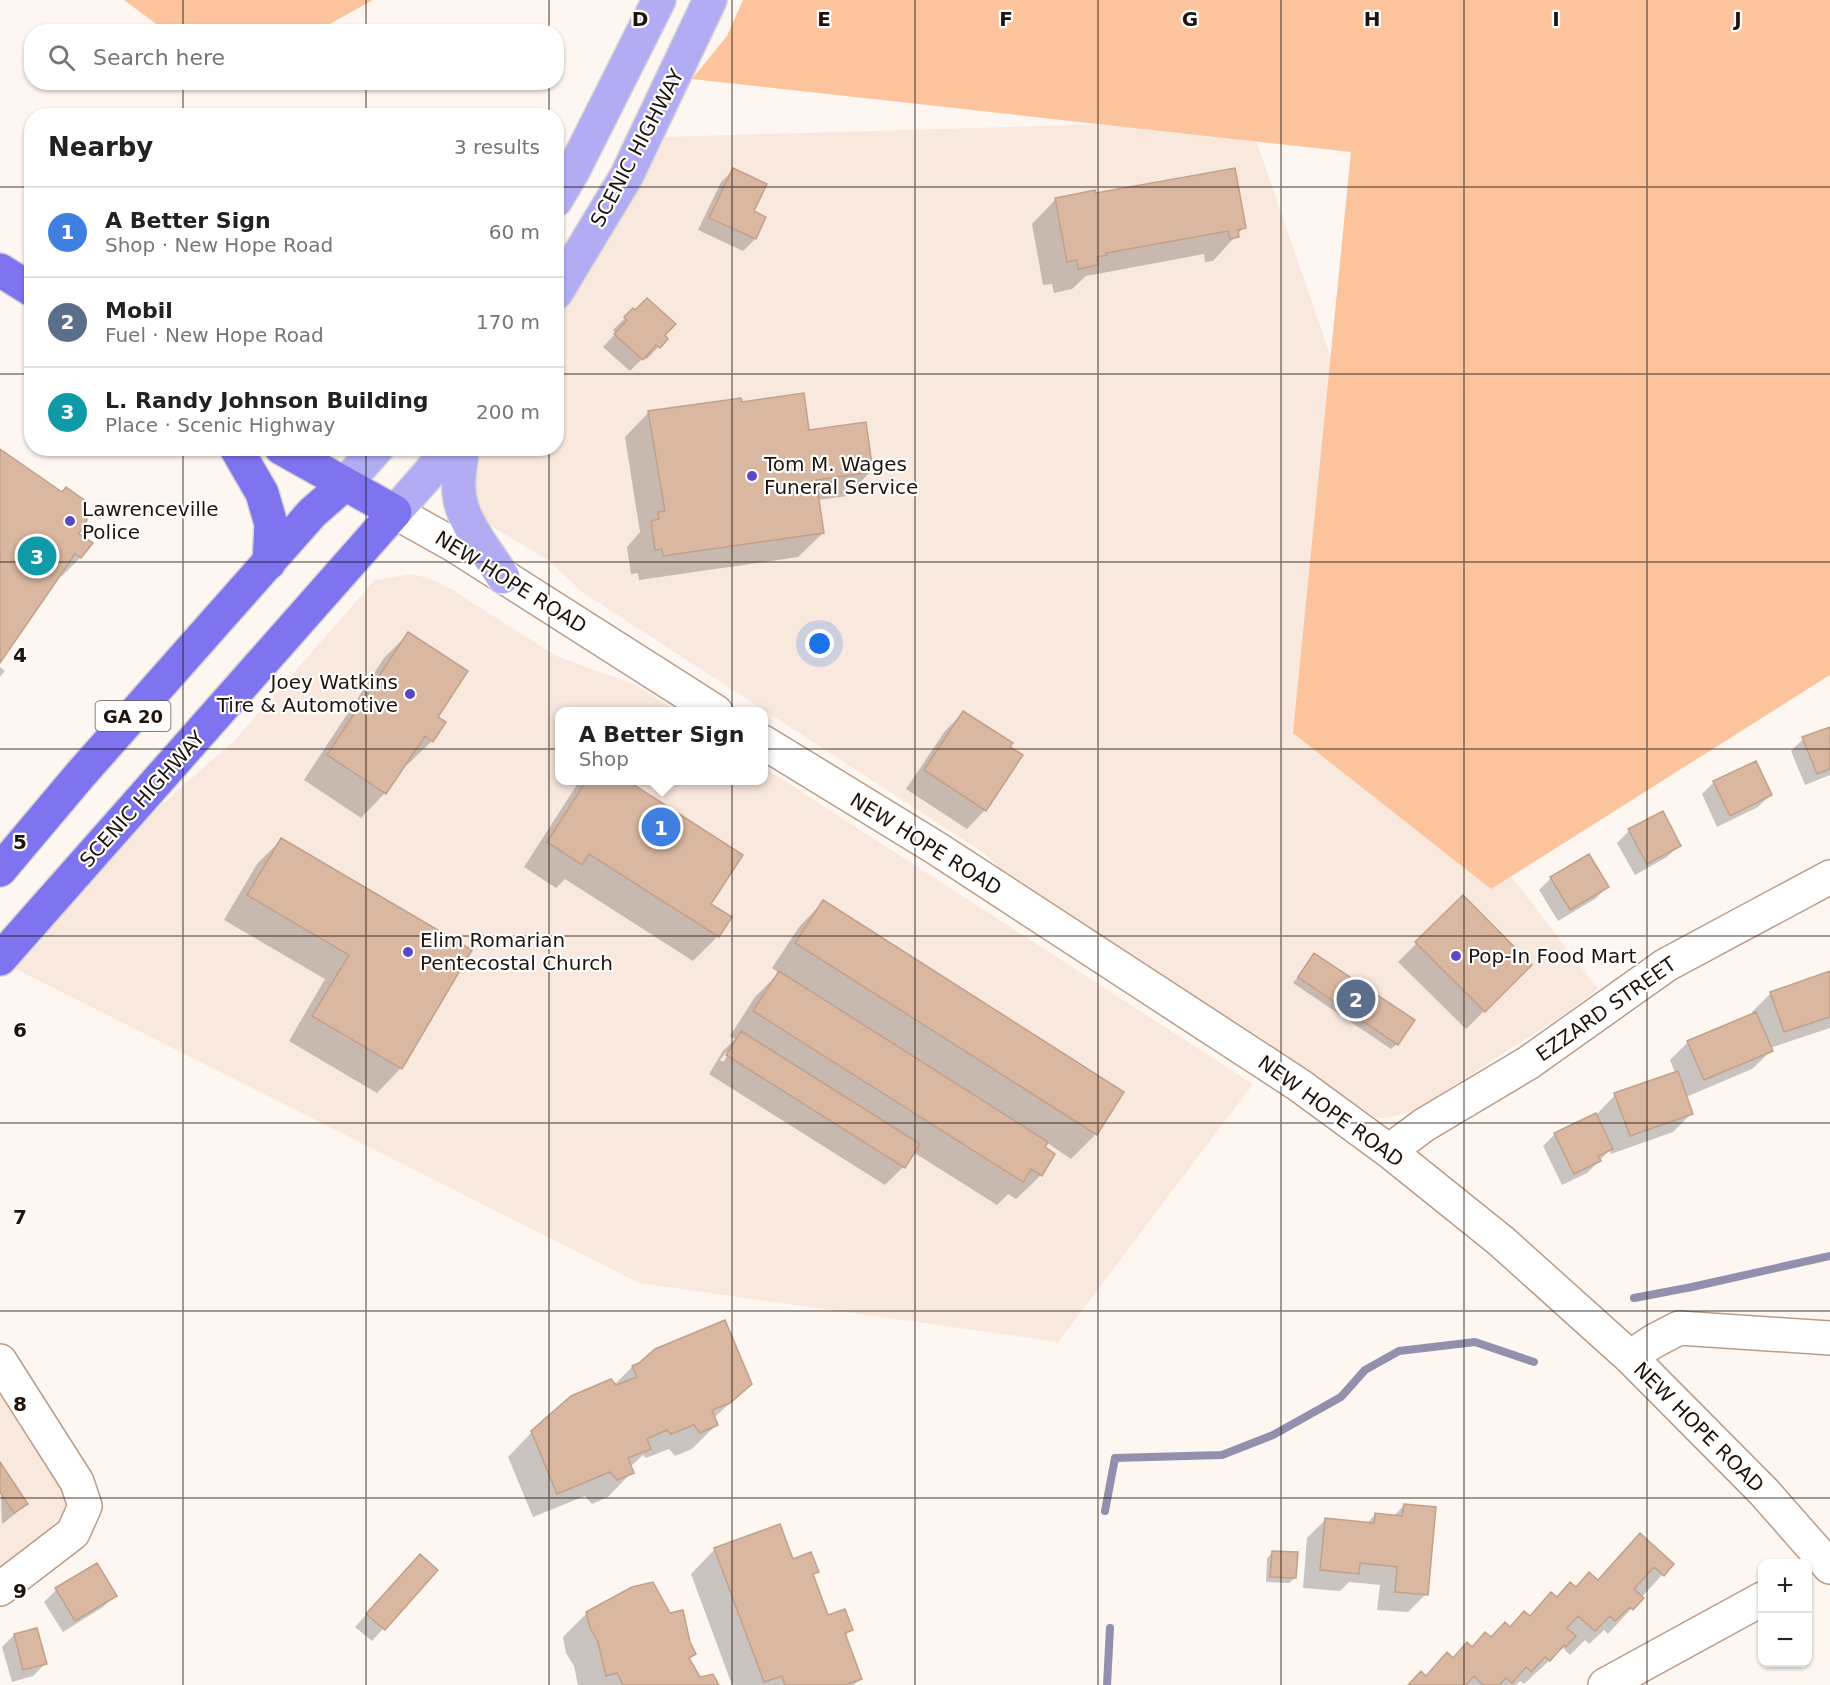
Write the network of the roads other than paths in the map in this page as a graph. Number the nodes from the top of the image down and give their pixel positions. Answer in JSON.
{"nodes":[{"id":1,"x":659,"y":0,"type":"edge"},
{"id":2,"x":710,"y":0,"type":"edge"},
{"id":3,"x":564,"y":186,"type":"edge"},
{"id":4,"x":0,"y":270,"type":"edge"},
{"id":5,"x":564,"y":280,"type":"edge"},
{"id":6,"x":24,"y":285,"type":"edge"},
{"id":7,"x":241,"y":456,"type":"edge"},
{"id":8,"x":295,"y":456,"type":"edge"},
{"id":9,"x":370,"y":456,"type":"edge"},
{"id":10,"x":442,"y":456,"type":"edge"},
{"id":11,"x":462,"y":456,"type":"edge"},
{"id":12,"x":345,"y":484,"type":"junction"},
{"id":13,"x":395,"y":512,"type":"junction"},
{"id":14,"x":268,"y":563,"type":"junction"},
{"id":15,"x":503,"y":577,"type":"junction"},
{"id":16,"x":710,"y":707,"type":"edge"},
{"id":17,"x":768,"y":745,"type":"edge"},
{"id":18,"x":0,"y":870,"type":"edge"},
{"id":19,"x":1830,"y":877,"type":"edge"},
{"id":20,"x":0,"y":959,"type":"edge"},
{"id":21,"x":1389,"y":1151,"type":"junction"},
{"id":22,"x":1830,"y":1338,"type":"edge"},
{"id":23,"x":1630,"y":1358,"type":"junction"},
{"id":24,"x":0,"y":1361,"type":"edge"},
{"id":25,"x":1822,"y":1570,"type":"edge"},
{"id":26,"x":0,"y":1589,"type":"edge"},
{"id":27,"x":1758,"y":1601,"type":"edge"},
{"id":28,"x":1620,"y":1682,"type":"edge"}],
"edges":[{"from":1,"to":3,"type":"main road"},
{"from":2,"to":5,"type":"main road","name":"SCENIC HIGHWAY"},
{"from":4,"to":6,"type":"highway"},
{"from":7,"to":14,"type":"highway"},
{"from":8,"to":12,"type":"highway"},
{"from":9,"to":12,"type":"main road"},
{"from":10,"to":13,"type":"main road","name":"SCENIC HIGHWAY"},
{"from":11,"to":15,"type":"main road"},
{"from":12,"to":13,"type":"highway"},
{"from":12,"to":14,"type":"highway"},
{"from":13,"to":15,"type":"street","name":"NEW HOPE ROAD"},
{"from":13,"to":20,"type":"highway","name":"SCENIC HIGHWAY","number":"GA 20"},
{"from":14,"to":18,"type":"highway","number":"GA 20"},
{"from":15,"to":16,"type":"street","name":"NEW HOPE ROAD"},
{"from":17,"to":21,"type":"street","name":"NEW HOPE ROAD"},
{"from":19,"to":21,"type":"street","name":"EZZARD STREET"},
{"from":21,"to":23,"type":"street","name":"NEW HOPE ROAD"},
{"from":22,"to":23,"type":"street"},
{"from":23,"to":25,"type":"street","name":"NEW HOPE ROAD"},
{"from":24,"to":26,"type":"street"},
{"from":27,"to":28,"type":"street"}]}
